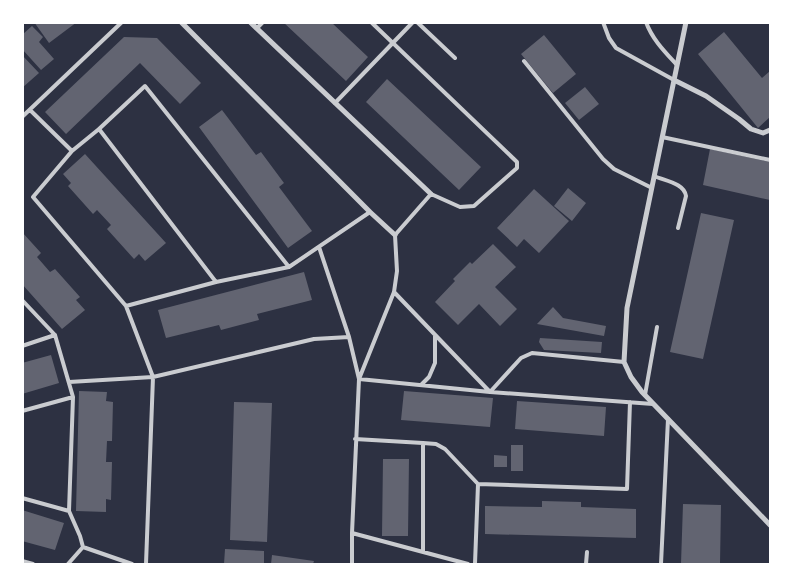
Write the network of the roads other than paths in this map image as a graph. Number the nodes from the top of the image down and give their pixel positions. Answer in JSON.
{"nodes":[{"id":1,"x":122,"y":22,"type":"edge"},
{"id":2,"x":180,"y":22,"type":"edge"},
{"id":3,"x":250,"y":22,"type":"edge"},
{"id":4,"x":263,"y":22,"type":"edge"},
{"id":5,"x":370,"y":22,"type":"edge"},
{"id":6,"x":412,"y":22,"type":"edge"},
{"id":7,"x":416,"y":22,"type":"edge"},
{"id":8,"x":603,"y":22,"type":"edge"},
{"id":9,"x":646,"y":22,"type":"edge"},
{"id":10,"x":686,"y":22,"type":"edge"},
{"id":11,"x":257,"y":28,"type":"junction"},
{"id":12,"x":393,"y":43,"type":"junction"},
{"id":13,"x":456,"y":58,"type":"dead end"},
{"id":14,"x":524,"y":61,"type":"dead end"},
{"id":15,"x":677,"y":64,"type":"junction"},
{"id":16,"x":674,"y":80,"type":"junction"},
{"id":17,"x":335,"y":103,"type":"junction"},
{"id":18,"x":30,"y":110,"type":"junction"},
{"id":19,"x":22,"y":117,"type":"edge"},
{"id":20,"x":99,"y":129,"type":"junction"},
{"id":21,"x":770,"y":130,"type":"edge"},
{"id":22,"x":662,"y":137,"type":"junction"},
{"id":23,"x":72,"y":151,"type":"junction"},
{"id":24,"x":770,"y":160,"type":"edge"},
{"id":25,"x":654,"y":176,"type":"junction"},
{"id":26,"x":652,"y":188,"type":"junction"},
{"id":27,"x":431,"y":194,"type":"junction"},
{"id":28,"x":370,"y":212,"type":"junction"},
{"id":29,"x":678,"y":228,"type":"dead end"},
{"id":30,"x":395,"y":235,"type":"junction"},
{"id":31,"x":319,"y":247,"type":"junction"},
{"id":32,"x":289,"y":267,"type":"junction"},
{"id":33,"x":216,"y":282,"type":"junction"},
{"id":34,"x":394,"y":292,"type":"junction"},
{"id":35,"x":22,"y":300,"type":"edge"},
{"id":36,"x":126,"y":306,"type":"junction"},
{"id":37,"x":657,"y":327,"type":"dead end"},
{"id":38,"x":55,"y":335,"type":"junction"},
{"id":39,"x":436,"y":336,"type":"junction"},
{"id":40,"x":349,"y":337,"type":"junction"},
{"id":41,"x":22,"y":346,"type":"edge"},
{"id":42,"x":624,"y":362,"type":"junction"},
{"id":43,"x":153,"y":377,"type":"junction"},
{"id":44,"x":359,"y":379,"type":"junction"},
{"id":45,"x":69,"y":382,"type":"junction"},
{"id":46,"x":421,"y":385,"type":"junction"},
{"id":47,"x":490,"y":392,"type":"junction"},
{"id":48,"x":645,"y":395,"type":"junction"},
{"id":49,"x":73,"y":397,"type":"junction"},
{"id":50,"x":630,"y":402,"type":"junction"},
{"id":51,"x":654,"y":404,"type":"junction"},
{"id":52,"x":22,"y":411,"type":"edge"},
{"id":53,"x":668,"y":418,"type":"junction"},
{"id":54,"x":355,"y":439,"type":"junction"},
{"id":55,"x":423,"y":443,"type":"junction"},
{"id":56,"x":478,"y":484,"type":"junction"},
{"id":57,"x":22,"y":498,"type":"edge"},
{"id":58,"x":69,"y":511,"type":"junction"},
{"id":59,"x":770,"y":525,"type":"edge"},
{"id":60,"x":352,"y":533,"type":"junction"},
{"id":61,"x":83,"y":547,"type":"junction"},
{"id":62,"x":422,"y":552,"type":"junction"},
{"id":63,"x":586,"y":552,"type":"dead end"},
{"id":64,"x":22,"y":561,"type":"edge"},
{"id":65,"x":33,"y":564,"type":"edge"},
{"id":66,"x":68,"y":564,"type":"edge"},
{"id":67,"x":132,"y":564,"type":"edge"},
{"id":68,"x":146,"y":564,"type":"edge"},
{"id":69,"x":352,"y":564,"type":"edge"},
{"id":70,"x":468,"y":564,"type":"edge"},
{"id":71,"x":475,"y":564,"type":"edge"},
{"id":72,"x":586,"y":564,"type":"edge"},
{"id":73,"x":662,"y":564,"type":"edge"}],
"edges":[{"from":1,"to":18,"type":"lane"},
{"from":2,"to":28,"type":"street"},
{"from":3,"to":11,"type":"street"},
{"from":4,"to":11,"type":"lane"},
{"from":5,"to":12,"type":"lane"},
{"from":6,"to":12,"type":"lane"},
{"from":7,"to":13,"type":"lane"},
{"from":8,"to":16,"type":"lane"},
{"from":9,"to":15,"type":"lane"},
{"from":10,"to":15,"type":"street"},
{"from":11,"to":17,"type":"street"},
{"from":12,"to":17,"type":"lane"},
{"from":12,"to":27,"type":"lane"},
{"from":14,"to":26,"type":"lane"},
{"from":15,"to":16,"type":"street"},
{"from":16,"to":21,"type":"street"},
{"from":16,"to":22,"type":"street"},
{"from":17,"to":27,"type":"street"},
{"from":18,"to":19,"type":"lane"},
{"from":18,"to":23,"type":"lane"},
{"from":20,"to":23,"type":"lane"},
{"from":20,"to":32,"type":"lane"},
{"from":20,"to":33,"type":"lane"},
{"from":22,"to":24,"type":"lane"},
{"from":22,"to":25,"type":"street"},
{"from":23,"to":36,"type":"lane"},
{"from":25,"to":26,"type":"street"},
{"from":25,"to":29,"type":"lane"},
{"from":26,"to":42,"type":"street"},
{"from":27,"to":30,"type":"lane"},
{"from":28,"to":30,"type":"street"},
{"from":28,"to":31,"type":"lane"},
{"from":30,"to":34,"type":"lane"},
{"from":31,"to":32,"type":"lane"},
{"from":31,"to":40,"type":"lane"},
{"from":32,"to":33,"type":"lane"},
{"from":33,"to":36,"type":"lane"},
{"from":34,"to":39,"type":"lane"},
{"from":34,"to":44,"type":"lane"},
{"from":35,"to":38,"type":"lane"},
{"from":36,"to":43,"type":"lane"},
{"from":37,"to":48,"type":"lane"},
{"from":38,"to":41,"type":"lane"},
{"from":38,"to":45,"type":"lane"},
{"from":39,"to":46,"type":"lane"},
{"from":39,"to":47,"type":"lane"},
{"from":40,"to":43,"type":"lane"},
{"from":40,"to":44,"type":"lane"},
{"from":42,"to":47,"type":"lane"},
{"from":42,"to":48,"type":"street"},
{"from":43,"to":45,"type":"lane"},
{"from":43,"to":68,"type":"lane"},
{"from":44,"to":46,"type":"lane"},
{"from":44,"to":54,"type":"lane"},
{"from":45,"to":49,"type":"lane"},
{"from":46,"to":47,"type":"lane"},
{"from":47,"to":50,"type":"lane"},
{"from":48,"to":51,"type":"street"},
{"from":49,"to":52,"type":"lane"},
{"from":49,"to":58,"type":"lane"},
{"from":50,"to":51,"type":"lane"},
{"from":50,"to":56,"type":"lane"},
{"from":51,"to":53,"type":"street"},
{"from":53,"to":59,"type":"street"},
{"from":53,"to":73,"type":"lane"},
{"from":54,"to":55,"type":"lane"},
{"from":54,"to":60,"type":"lane"},
{"from":55,"to":56,"type":"lane"},
{"from":55,"to":62,"type":"lane"},
{"from":56,"to":71,"type":"lane"},
{"from":57,"to":58,"type":"lane"},
{"from":58,"to":61,"type":"lane"},
{"from":60,"to":62,"type":"lane"},
{"from":60,"to":69,"type":"lane"},
{"from":61,"to":66,"type":"lane"},
{"from":61,"to":67,"type":"lane"},
{"from":62,"to":70,"type":"lane"},
{"from":63,"to":72,"type":"lane"},
{"from":64,"to":65,"type":"lane"}]}
